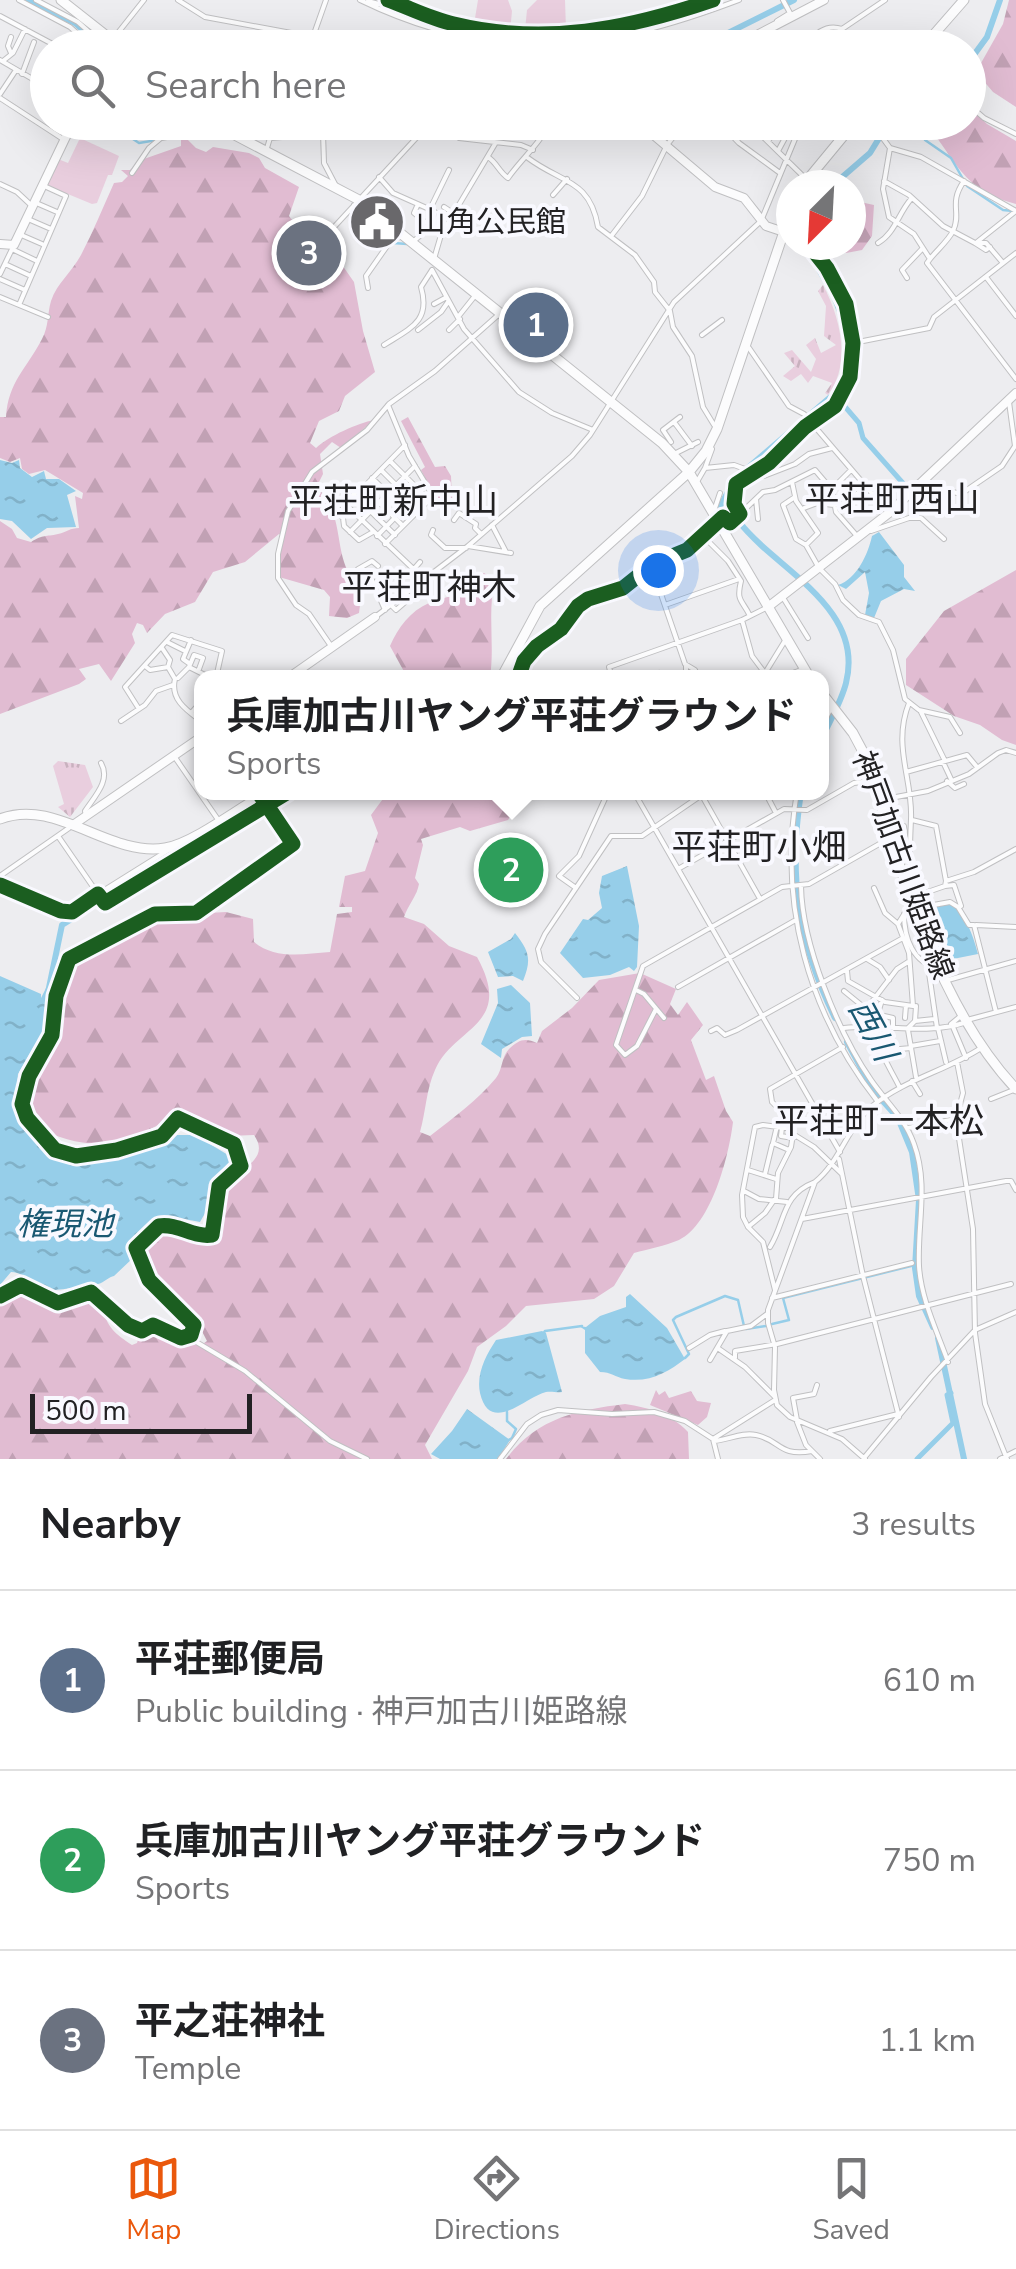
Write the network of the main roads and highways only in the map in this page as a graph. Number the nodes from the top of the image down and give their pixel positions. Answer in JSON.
{"nodes":[{"id":1,"x":61,"y":0,"type":"edge"},
{"id":2,"x":964,"y":0,"type":"edge"},
{"id":3,"x":87,"y":30,"type":"edge"},
{"id":4,"x":939,"y":30,"type":"edge"},
{"id":5,"x":254,"y":140,"type":"edge"},
{"id":6,"x":841,"y":140,"type":"edge"},
{"id":7,"x":816,"y":170,"type":"edge"},
{"id":8,"x":776,"y":256,"type":"edge"},
{"id":9,"x":689,"y":472,"type":"junction"},
{"id":10,"x":506,"y":670,"type":"edge"},
{"id":11,"x":805,"y":670,"type":"edge"},
{"id":12,"x":829,"y":703,"type":"edge"},
{"id":13,"x":256,"y":800,"type":"edge"},
{"id":14,"x":0,"y":818,"type":"edge"},
{"id":15,"x":1016,"y":1089,"type":"edge"}],
"edges":[{"from":1,"to":3,"type":"main road"},
{"from":2,"to":4,"type":"main road"},
{"from":5,"to":9,"type":"main road"},
{"from":6,"to":7,"type":"main road"},
{"from":8,"to":9,"type":"main road"},
{"from":9,"to":10,"type":"main road"},
{"from":9,"to":11,"type":"main road"},
{"from":12,"to":15,"type":"main road","name":"神戸加古川姫路線"},
{"from":13,"to":14,"type":"main road"}]}
